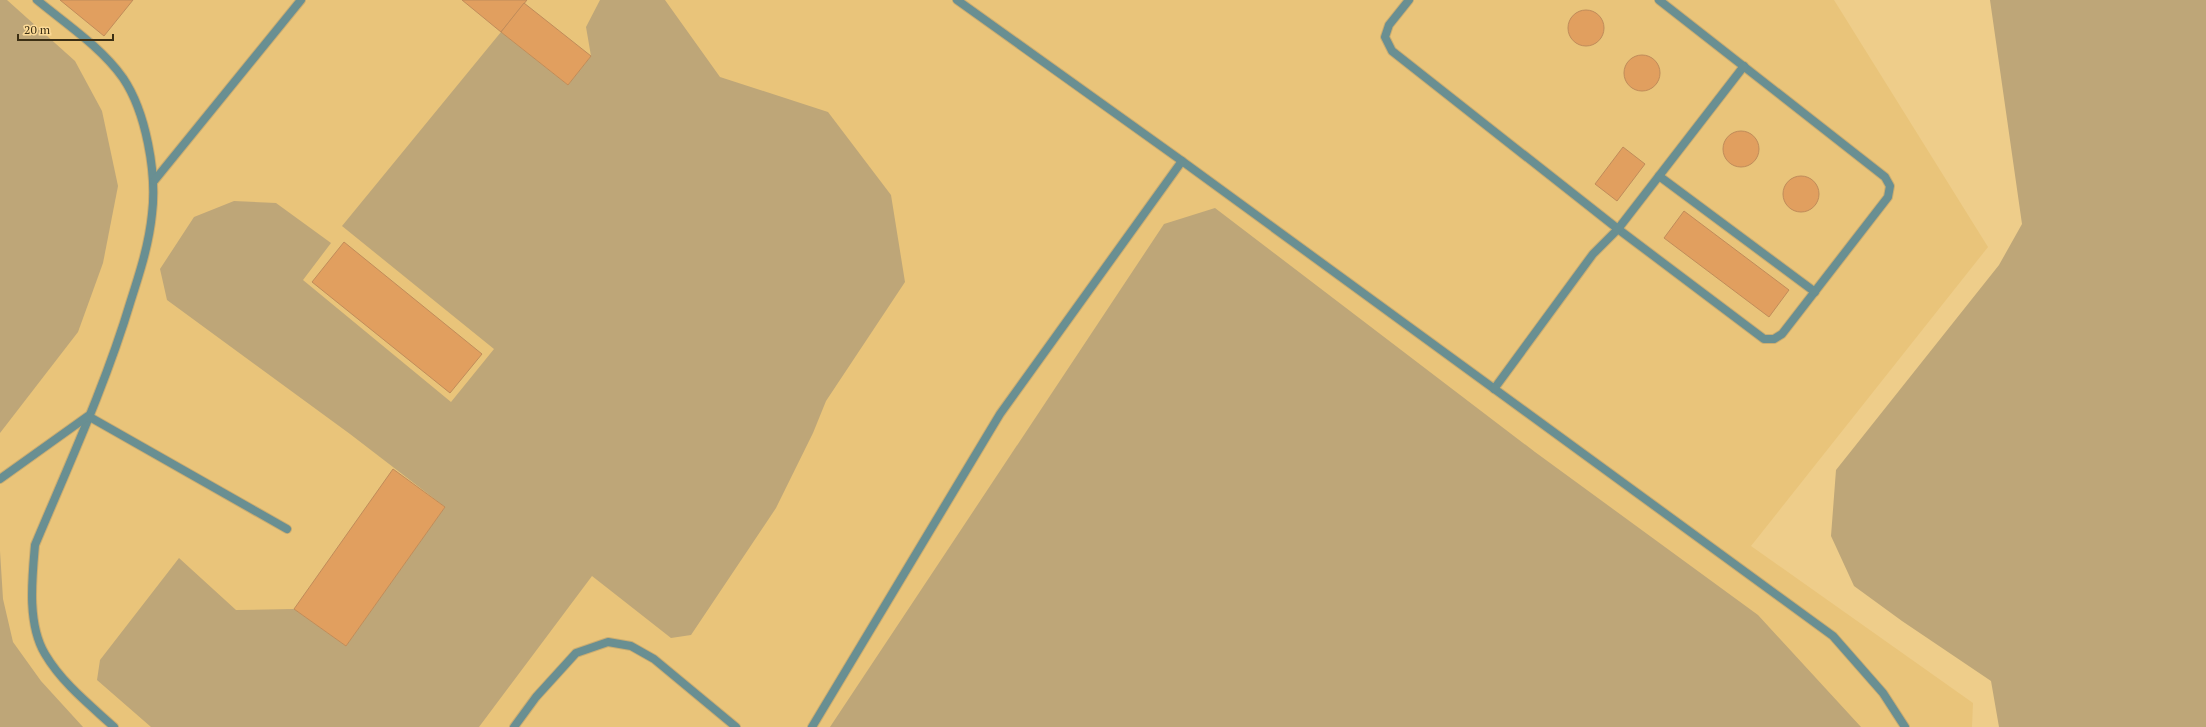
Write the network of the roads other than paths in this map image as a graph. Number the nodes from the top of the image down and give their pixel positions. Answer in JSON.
{"nodes":[{"id":1,"x":37,"y":0,"type":"edge"},
{"id":2,"x":301,"y":0,"type":"edge"},
{"id":3,"x":957,"y":0,"type":"edge"},
{"id":4,"x":1409,"y":0,"type":"edge"},
{"id":5,"x":1659,"y":0,"type":"edge"},
{"id":6,"x":1744,"y":66,"type":"junction"},
{"id":7,"x":1182,"y":161,"type":"junction"},
{"id":8,"x":1659,"y":176,"type":"junction"},
{"id":9,"x":154,"y":181,"type":"junction"},
{"id":10,"x":1618,"y":229,"type":"junction"},
{"id":11,"x":1815,"y":292,"type":"junction"},
{"id":12,"x":1494,"y":389,"type":"junction"},
{"id":13,"x":88,"y":416,"type":"junction"},
{"id":14,"x":0,"y":479,"type":"edge"},
{"id":15,"x":287,"y":529,"type":"dead end"},
{"id":16,"x":114,"y":727,"type":"edge"},
{"id":17,"x":514,"y":727,"type":"edge"},
{"id":18,"x":736,"y":727,"type":"edge"},
{"id":19,"x":812,"y":727,"type":"edge"},
{"id":20,"x":1905,"y":727,"type":"edge"}],
"edges":[{"from":1,"to":9,"type":"lane"},
{"from":2,"to":9,"type":"lane"},
{"from":3,"to":7,"type":"lane"},
{"from":4,"to":10,"type":"lane"},
{"from":5,"to":6,"type":"lane"},
{"from":6,"to":8,"type":"lane"},
{"from":6,"to":11,"type":"lane"},
{"from":7,"to":12,"type":"lane"},
{"from":7,"to":19,"type":"lane"},
{"from":8,"to":10,"type":"lane"},
{"from":8,"to":11,"type":"lane"},
{"from":9,"to":13,"type":"lane"},
{"from":10,"to":11,"type":"lane"},
{"from":10,"to":12,"type":"lane"},
{"from":12,"to":20,"type":"lane"},
{"from":13,"to":14,"type":"lane"},
{"from":13,"to":15,"type":"lane"},
{"from":13,"to":16,"type":"lane"},
{"from":17,"to":18,"type":"lane"}]}
